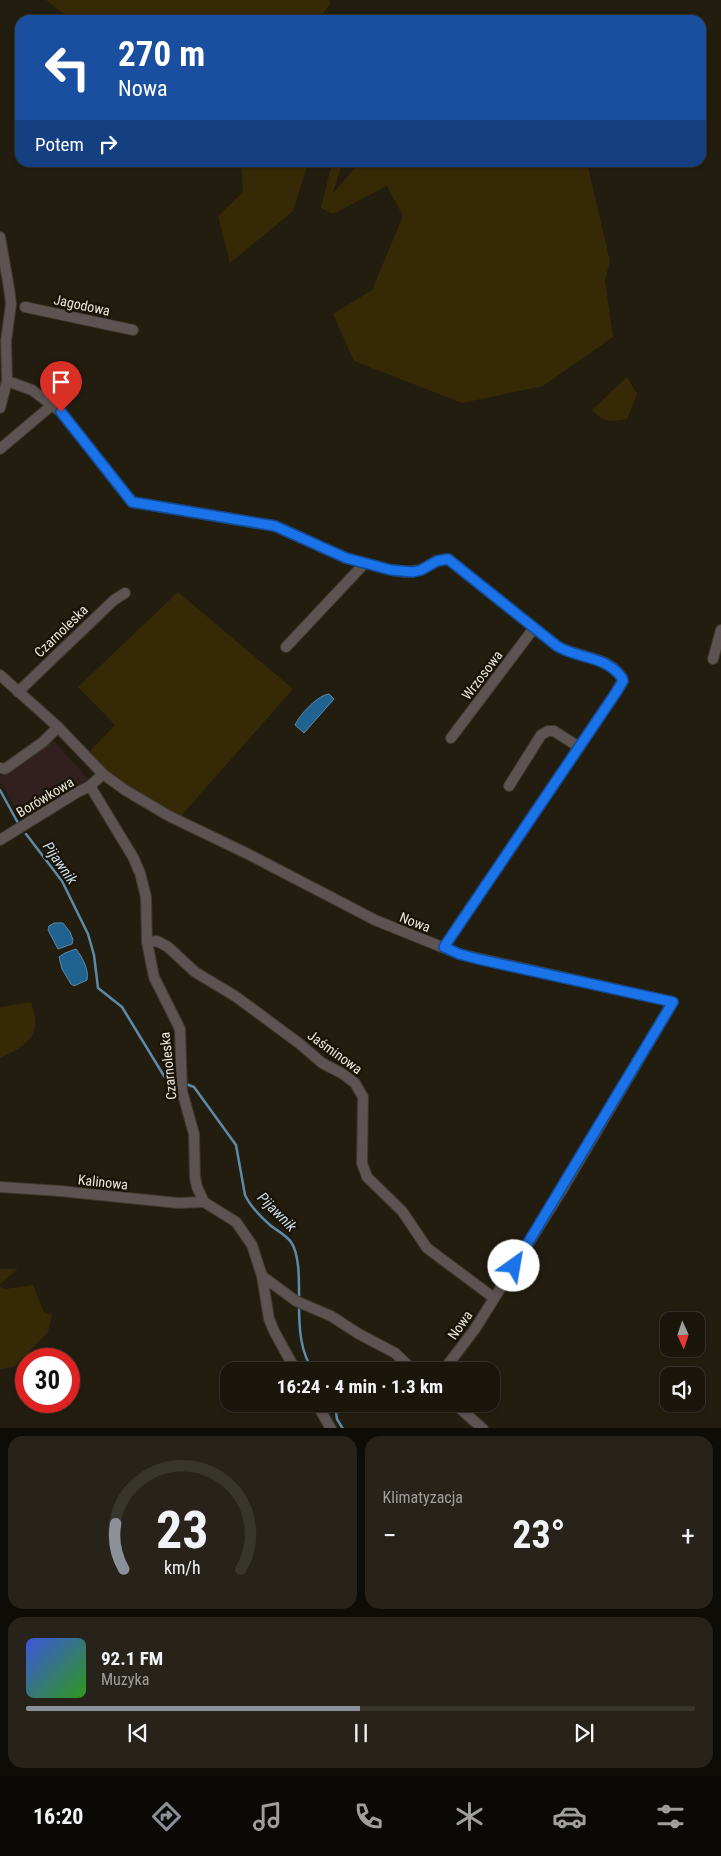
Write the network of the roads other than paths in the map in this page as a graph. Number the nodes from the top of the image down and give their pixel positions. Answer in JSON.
{"nodes":[{"id":1,"x":0,"y":237,"type":"edge"},
{"id":2,"x":25,"y":307,"type":"dead end"},
{"id":3,"x":133,"y":330,"type":"dead end"},
{"id":4,"x":7,"y":381,"type":"junction"},
{"id":5,"x":51,"y":406,"type":"junction"},
{"id":6,"x":0,"y":408,"type":"edge"},
{"id":7,"x":0,"y":449,"type":"edge"},
{"id":8,"x":364,"y":564,"type":"junction"},
{"id":9,"x":125,"y":593,"type":"dead end"},
{"id":10,"x":534,"y":628,"type":"junction"},
{"id":11,"x":721,"y":630,"type":"edge"},
{"id":12,"x":286,"y":647,"type":"dead end"},
{"id":13,"x":713,"y":659,"type":"dead end"},
{"id":14,"x":0,"y":675,"type":"edge"},
{"id":15,"x":18,"y":692,"type":"junction"},
{"id":16,"x":58,"y":727,"type":"junction"},
{"id":17,"x":452,"y":738,"type":"dead end"},
{"id":18,"x":579,"y":747,"type":"junction"},
{"id":19,"x":0,"y":768,"type":"edge"},
{"id":20,"x":103,"y":774,"type":"junction"},
{"id":21,"x":90,"y":786,"type":"junction"},
{"id":22,"x":508,"y":786,"type":"dead end"},
{"id":23,"x":0,"y":840,"type":"edge"},
{"id":24,"x":148,"y":942,"type":"junction"},
{"id":25,"x":444,"y":947,"type":"junction"},
{"id":26,"x":0,"y":1187,"type":"edge"},
{"id":27,"x":204,"y":1202,"type":"junction"},
{"id":28,"x":262,"y":1276,"type":"junction"},
{"id":29,"x":494,"y":1298,"type":"junction"},
{"id":30,"x":291,"y":1362,"type":"edge"},
{"id":31,"x":404,"y":1362,"type":"edge"},
{"id":32,"x":450,"y":1362,"type":"edge"},
{"id":33,"x":322,"y":1412,"type":"edge"},
{"id":34,"x":464,"y":1412,"type":"edge"},
{"id":35,"x":331,"y":1428,"type":"edge"},
{"id":36,"x":483,"y":1428,"type":"edge"}],
"edges":[{"from":1,"to":4,"type":"street"},
{"from":2,"to":3,"type":"street","name":"Jagodowa"},
{"from":4,"to":5,"type":"street"},
{"from":4,"to":6,"type":"street"},
{"from":5,"to":7,"type":"street"},
{"from":5,"to":8,"type":"street"},
{"from":8,"to":10,"type":"street"},
{"from":8,"to":12,"type":"street"},
{"from":9,"to":15,"type":"street","name":"Czarnoleska"},
{"from":10,"to":17,"type":"street","name":"Wrzosowa"},
{"from":10,"to":18,"type":"street"},
{"from":11,"to":13,"type":"street"},
{"from":14,"to":15,"type":"street"},
{"from":15,"to":16,"type":"street"},
{"from":16,"to":19,"type":"street"},
{"from":16,"to":20,"type":"street"},
{"from":18,"to":22,"type":"street"},
{"from":18,"to":25,"type":"street"},
{"from":20,"to":21,"type":"street","name":"Borówkowa"},
{"from":20,"to":25,"type":"street","name":"Nowa"},
{"from":21,"to":23,"type":"street","name":"Borówkowa"},
{"from":21,"to":24,"type":"street","name":"Czarnoleska"},
{"from":24,"to":27,"type":"street","name":"Czarnoleska"},
{"from":24,"to":29,"type":"street","name":"Jaśminowa"},
{"from":25,"to":29,"type":"street","name":"Nowa"},
{"from":26,"to":27,"type":"street","name":"Kalinowa"},
{"from":27,"to":28,"type":"street"},
{"from":28,"to":30,"type":"street"},
{"from":28,"to":31,"type":"street"},
{"from":29,"to":32,"type":"street","name":"Nowa"},
{"from":33,"to":35,"type":"street"},
{"from":34,"to":36,"type":"street"}]}
